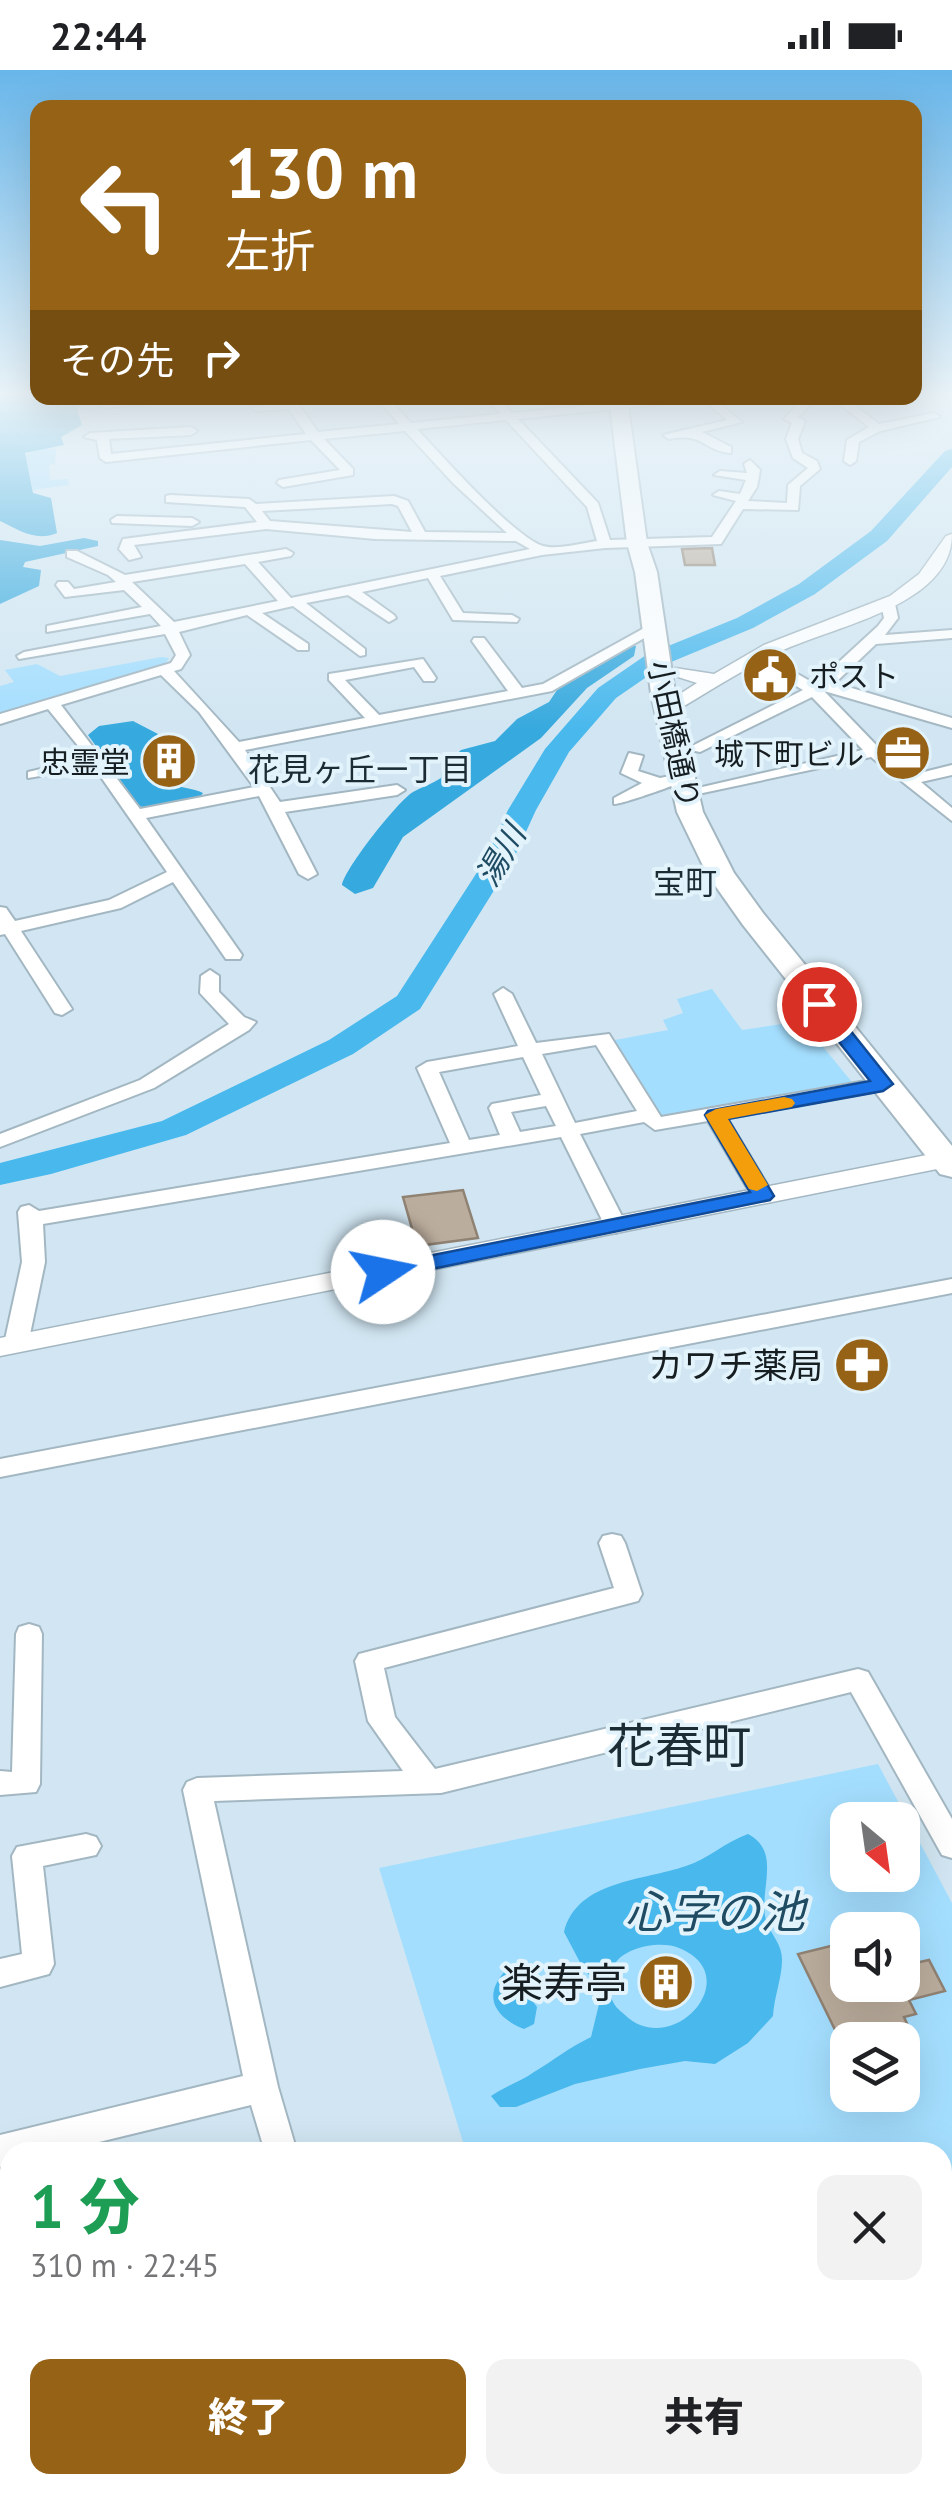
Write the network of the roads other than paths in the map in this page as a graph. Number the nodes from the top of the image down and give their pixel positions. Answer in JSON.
{"nodes":[{"id":1,"x":244,"y":505,"type":"edge"},
{"id":2,"x":352,"y":505,"type":"edge"},
{"id":3,"x":404,"y":505,"type":"edge"},
{"id":4,"x":484,"y":505,"type":"edge"},
{"id":5,"x":593,"y":505,"type":"edge"},
{"id":6,"x":641,"y":505,"type":"edge"},
{"id":7,"x":739,"y":505,"type":"edge"},
{"id":8,"x":261,"y":516,"type":"junction"},
{"id":9,"x":117,"y":520,"type":"dead end"},
{"id":10,"x":331,"y":530,"type":"junction"},
{"id":11,"x":420,"y":536,"type":"junction"},
{"id":12,"x":519,"y":537,"type":"junction"},
{"id":13,"x":951,"y":542,"type":"edge"},
{"id":14,"x":647,"y":543,"type":"junction"},
{"id":15,"x":605,"y":544,"type":"junction"},
{"id":16,"x":329,"y":546,"type":"dead end"},
{"id":17,"x":542,"y":551,"type":"junction"},
{"id":18,"x":286,"y":552,"type":"dead end"},
{"id":19,"x":72,"y":554,"type":"dead end"},
{"id":20,"x":248,"y":559,"type":"junction"},
{"id":21,"x":229,"y":562,"type":"junction"},
{"id":22,"x":432,"y":574,"type":"junction"},
{"id":23,"x":124,"y":582,"type":"junction"},
{"id":24,"x":63,"y":586,"type":"dead end"},
{"id":25,"x":350,"y":590,"type":"junction"},
{"id":26,"x":292,"y":602,"type":"junction"},
{"id":27,"x":888,"y":604,"type":"junction"},
{"id":28,"x":151,"y":610,"type":"junction"},
{"id":29,"x":250,"y":611,"type":"junction"},
{"id":30,"x":389,"y":618,"type":"dead end"},
{"id":31,"x":512,"y":619,"type":"dead end"},
{"id":32,"x":172,"y":628,"type":"junction"},
{"id":33,"x":659,"y":628,"type":"junction"},
{"id":34,"x":52,"y":629,"type":"dead end"},
{"id":35,"x":622,"y":632,"type":"dead end"},
{"id":36,"x":952,"y":634,"type":"edge"},
{"id":37,"x":873,"y":640,"type":"junction"},
{"id":38,"x":478,"y":641,"type":"dead end"},
{"id":39,"x":303,"y":647,"type":"dead end"},
{"id":40,"x":360,"y":652,"type":"dead end"},
{"id":41,"x":24,"y":656,"type":"dead end"},
{"id":42,"x":756,"y":656,"type":"junction"},
{"id":43,"x":165,"y":670,"type":"junction"},
{"id":44,"x":429,"y":678,"type":"dead end"},
{"id":45,"x":550,"y":686,"type":"junction"},
{"id":46,"x":820,"y":688,"type":"junction"},
{"id":47,"x":676,"y":691,"type":"junction"},
{"id":48,"x":518,"y":694,"type":"junction"},
{"id":49,"x":52,"y":704,"type":"junction"},
{"id":50,"x":0,"y":719,"type":"edge"},
{"id":51,"x":376,"y":721,"type":"junction"},
{"id":52,"x":952,"y":723,"type":"edge"},
{"id":53,"x":233,"y":748,"type":"junction"},
{"id":54,"x":694,"y":748,"type":"junction"},
{"id":55,"x":874,"y":752,"type":"junction"},
{"id":56,"x":635,"y":756,"type":"dead end"},
{"id":57,"x":98,"y":762,"type":"junction"},
{"id":58,"x":952,"y":770,"type":"edge"},
{"id":59,"x":910,"y":780,"type":"junction"},
{"id":60,"x":681,"y":784,"type":"junction"},
{"id":61,"x":265,"y":790,"type":"junction"},
{"id":62,"x":397,"y":790,"type":"dead end"},
{"id":63,"x":620,"y":801,"type":"dead end"},
{"id":64,"x":276,"y":808,"type":"junction"},
{"id":65,"x":135,"y":815,"type":"junction"},
{"id":66,"x":952,"y":816,"type":"edge"},
{"id":67,"x":178,"y":873,"type":"junction"},
{"id":68,"x":308,"y":874,"type":"dead end"},
{"id":69,"x":3,"y":924,"type":"edge"},
{"id":70,"x":233,"y":955,"type":"dead end"},
{"id":71,"x":210,"y":976,"type":"dead end"},
{"id":72,"x":502,"y":994,"type":"dead end"},
{"id":73,"x":62,"y":1009,"type":"dead end"},
{"id":74,"x":529,"y":1050,"type":"junction"},
{"id":75,"x":883,"y":1084,"type":"junction"},
{"id":76,"x":552,"y":1099,"type":"junction"},
{"id":77,"x":716,"y":1115,"type":"junction"},
{"id":78,"x":650,"y":1116,"type":"junction"},
{"id":79,"x":568,"y":1130,"type":"junction"},
{"id":80,"x":0,"y":1140,"type":"edge"},
{"id":81,"x":512,"y":1140,"type":"junction"},
{"id":82,"x":462,"y":1148,"type":"junction"},
{"id":83,"x":950,"y":1154,"type":"edge"},
{"id":84,"x":763,"y":1196,"type":"junction"},
{"id":85,"x":616,"y":1226,"type":"junction"},
{"id":86,"x":952,"y":1286,"type":"edge"},
{"id":87,"x":8,"y":1346,"type":"edge"},
{"id":88,"x":0,"y":1468,"type":"edge"},
{"id":89,"x":612,"y":1543,"type":"dead end"},
{"id":90,"x":28,"y":1634,"type":"dead end"},
{"id":91,"x":428,"y":1782,"type":"junction"},
{"id":92,"x":0,"y":1783,"type":"edge"},
{"id":93,"x":86,"y":1846,"type":"dead end"},
{"id":94,"x":952,"y":1846,"type":"edge"},
{"id":95,"x":0,"y":1973,"type":"edge"},
{"id":96,"x":262,"y":2087,"type":"junction"},
{"id":97,"x":33,"y":2142,"type":"edge"},
{"id":98,"x":278,"y":2142,"type":"edge"}],
"edges":[{"from":1,"to":8,"type":"street"},
{"from":2,"to":8,"type":"street"},
{"from":3,"to":11,"type":"street"},
{"from":4,"to":12,"type":"street"},
{"from":5,"to":15,"type":"street"},
{"from":6,"to":14,"type":"main road","name":"小田橋通り"},
{"from":7,"to":14,"type":"street"},
{"from":8,"to":9,"type":"street"},
{"from":8,"to":10,"type":"street"},
{"from":8,"to":21,"type":"street"},
{"from":10,"to":11,"type":"street"},
{"from":10,"to":16,"type":"street"},
{"from":11,"to":12,"type":"street"},
{"from":12,"to":17,"type":"street"},
{"from":13,"to":27,"type":"street"},
{"from":14,"to":15,"type":"street"},
{"from":14,"to":33,"type":"main road","name":"小田橋通り"},
{"from":15,"to":17,"type":"street"},
{"from":17,"to":22,"type":"street"},
{"from":18,"to":20,"type":"street"},
{"from":19,"to":23,"type":"street"},
{"from":20,"to":21,"type":"street"},
{"from":20,"to":26,"type":"street"},
{"from":21,"to":23,"type":"street"},
{"from":22,"to":25,"type":"street"},
{"from":22,"to":31,"type":"street"},
{"from":23,"to":24,"type":"street"},
{"from":23,"to":28,"type":"street"},
{"from":25,"to":26,"type":"street"},
{"from":25,"to":30,"type":"street"},
{"from":26,"to":29,"type":"street"},
{"from":26,"to":40,"type":"street"},
{"from":27,"to":37,"type":"street"},
{"from":27,"to":42,"type":"street"},
{"from":28,"to":32,"type":"street"},
{"from":28,"to":34,"type":"street"},
{"from":29,"to":32,"type":"street"},
{"from":29,"to":39,"type":"street"},
{"from":32,"to":41,"type":"street"},
{"from":32,"to":43,"type":"street"},
{"from":33,"to":45,"type":"street"},
{"from":33,"to":47,"type":"main road","name":"小田橋通り"},
{"from":35,"to":45,"type":"street"},
{"from":36,"to":37,"type":"street"},
{"from":37,"to":46,"type":"street"},
{"from":38,"to":48,"type":"street"},
{"from":42,"to":46,"type":"street"},
{"from":42,"to":47,"type":"street"},
{"from":43,"to":49,"type":"street"},
{"from":43,"to":53,"type":"street"},
{"from":44,"to":51,"type":"street"},
{"from":45,"to":48,"type":"street"},
{"from":46,"to":52,"type":"street"},
{"from":46,"to":54,"type":"street"},
{"from":46,"to":55,"type":"street"},
{"from":47,"to":54,"type":"main road","name":"小田橋通り"},
{"from":47,"to":60,"type":"main road","name":"小田橋通り"},
{"from":48,"to":51,"type":"street"},
{"from":49,"to":50,"type":"street"},
{"from":49,"to":57,"type":"street"},
{"from":51,"to":53,"type":"street"},
{"from":53,"to":61,"type":"street"},
{"from":54,"to":60,"type":"main road","name":"小田橋通り"},
{"from":55,"to":59,"type":"street"},
{"from":55,"to":60,"type":"street"},
{"from":56,"to":60,"type":"street"},
{"from":57,"to":57,"type":"street"},
{"from":57,"to":65,"type":"street"},
{"from":58,"to":59,"type":"street"},
{"from":59,"to":66,"type":"street"},
{"from":60,"to":63,"type":"street"},
{"from":60,"to":75,"type":"main road","name":"小田橋通り"},
{"from":60,"to":83,"type":"main road","name":"小田橋通り"},
{"from":61,"to":64,"type":"street"},
{"from":61,"to":65,"type":"street"},
{"from":62,"to":64,"type":"street"},
{"from":64,"to":68,"type":"street"},
{"from":65,"to":67,"type":"street"},
{"from":67,"to":69,"type":"street"},
{"from":67,"to":70,"type":"street"},
{"from":69,"to":73,"type":"street"},
{"from":71,"to":80,"type":"street"},
{"from":72,"to":74,"type":"street"},
{"from":74,"to":76,"type":"street"},
{"from":74,"to":78,"type":"street"},
{"from":74,"to":82,"type":"street"},
{"from":75,"to":77,"type":"street"},
{"from":75,"to":83,"type":"main road","name":"小田橋通り"},
{"from":76,"to":79,"type":"street"},
{"from":76,"to":81,"type":"street"},
{"from":77,"to":78,"type":"street"},
{"from":77,"to":84,"type":"street"},
{"from":78,"to":79,"type":"street"},
{"from":79,"to":81,"type":"street"},
{"from":79,"to":85,"type":"street"},
{"from":81,"to":82,"type":"street"},
{"from":82,"to":87,"type":"street"},
{"from":83,"to":84,"type":"street"},
{"from":84,"to":85,"type":"street"},
{"from":85,"to":87,"type":"street"},
{"from":86,"to":88,"type":"street"},
{"from":89,"to":91,"type":"street"},
{"from":90,"to":92,"type":"street"},
{"from":91,"to":94,"type":"street"},
{"from":91,"to":96,"type":"street"},
{"from":93,"to":95,"type":"street"},
{"from":96,"to":97,"type":"street"},
{"from":96,"to":98,"type":"street"}]}
